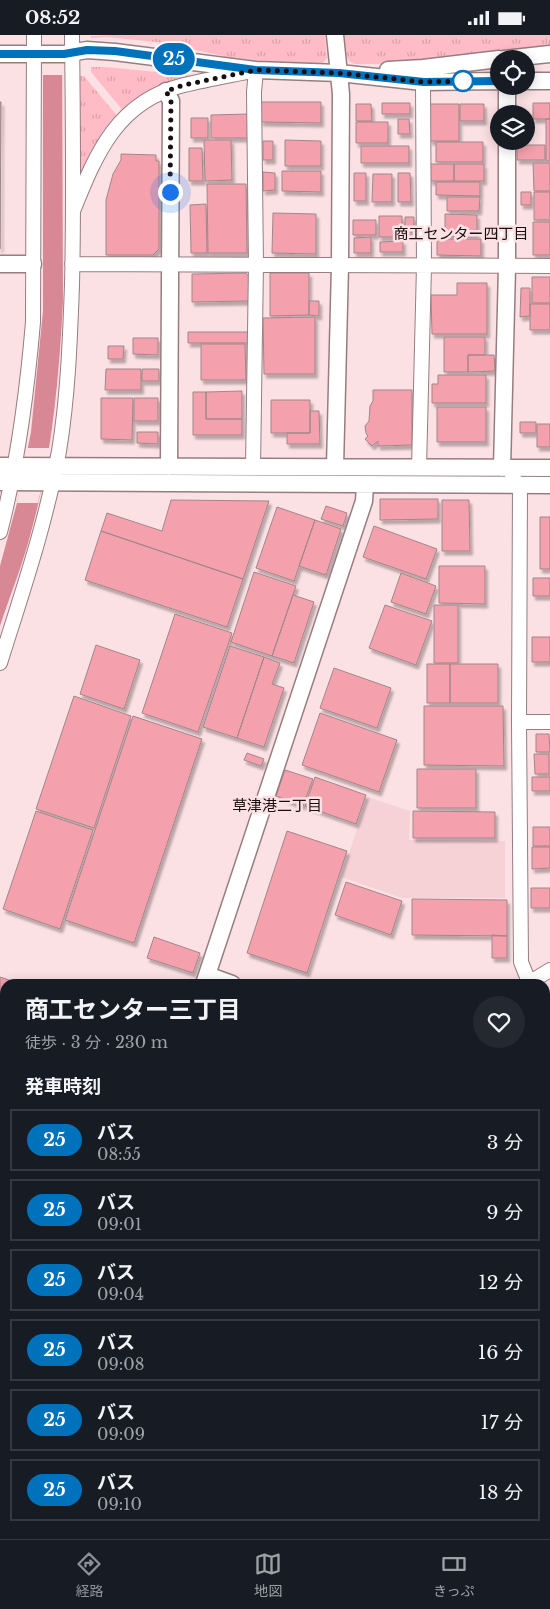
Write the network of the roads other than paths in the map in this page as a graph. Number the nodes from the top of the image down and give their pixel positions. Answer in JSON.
{"nodes":[{"id":1,"x":34,"y":35,"type":"edge"},
{"id":2,"x":72,"y":35,"type":"edge"},
{"id":3,"x":335,"y":35,"type":"edge"},
{"id":4,"x":68,"y":53,"type":"junction"},
{"id":5,"x":0,"y":54,"type":"edge"},
{"id":6,"x":38,"y":54,"type":"junction"},
{"id":7,"x":550,"y":54,"type":"edge"},
{"id":8,"x":535,"y":56,"type":"edge"},
{"id":9,"x":490,"y":60,"type":"edge"},
{"id":10,"x":256,"y":70,"type":"junction"},
{"id":11,"x":339,"y":73,"type":"junction"},
{"id":12,"x":490,"y":81,"type":"edge"},
{"id":13,"x":535,"y":81,"type":"edge"},
{"id":14,"x":550,"y":81,"type":"edge"},
{"id":15,"x":424,"y":82,"type":"junction"},
{"id":16,"x":166,"y":91,"type":"junction"},
{"id":17,"x":507,"y":150,"type":"edge"},
{"id":18,"x":73,"y":211,"type":"junction"},
{"id":19,"x":0,"y":264,"type":"edge"},
{"id":20,"x":33,"y":264,"type":"junction"},
{"id":21,"x":72,"y":264,"type":"junction"},
{"id":22,"x":170,"y":264,"type":"junction"},
{"id":23,"x":256,"y":265,"type":"junction"},
{"id":24,"x":340,"y":265,"type":"junction"},
{"id":25,"x":424,"y":266,"type":"junction"},
{"id":26,"x":550,"y":266,"type":"edge"},
{"id":27,"x":507,"y":267,"type":"junction"},
{"id":28,"x":169,"y":467,"type":"junction"},
{"id":29,"x":253,"y":467,"type":"junction"},
{"id":30,"x":335,"y":467,"type":"junction"},
{"id":31,"x":419,"y":467,"type":"junction"},
{"id":32,"x":502,"y":467,"type":"junction"},
{"id":33,"x":550,"y":468,"type":"edge"},
{"id":34,"x":12,"y":474,"type":"edge"},
{"id":35,"x":49,"y":474,"type":"junction"},
{"id":36,"x":365,"y":485,"type":"junction"},
{"id":37,"x":520,"y":485,"type":"junction"},
{"id":38,"x":550,"y":485,"type":"edge"},
{"id":39,"x":0,"y":532,"type":"edge"},
{"id":40,"x":0,"y":663,"type":"edge"},
{"id":41,"x":519,"y":722,"type":"junction"},
{"id":42,"x":550,"y":722,"type":"edge"},
{"id":43,"x":550,"y":970,"type":"edge"},
{"id":44,"x":205,"y":979,"type":"edge"},
{"id":45,"x":527,"y":979,"type":"edge"},
{"id":46,"x":535,"y":979,"type":"edge"}],
"edges":[{"from":1,"to":6,"type":"street"},
{"from":2,"to":4,"type":"street"},
{"from":3,"to":11,"type":"street"},
{"from":4,"to":6,"type":"street"},
{"from":4,"to":10,"type":"street"},
{"from":4,"to":18,"type":"street"},
{"from":5,"to":6,"type":"street"},
{"from":6,"to":20,"type":"street"},
{"from":7,"to":8,"type":"street"},
{"from":9,"to":11,"type":"street"},
{"from":10,"to":11,"type":"street"},
{"from":10,"to":16,"type":"street"},
{"from":10,"to":23,"type":"street"},
{"from":11,"to":15,"type":"street"},
{"from":11,"to":24,"type":"street"},
{"from":12,"to":15,"type":"street"},
{"from":13,"to":14,"type":"street"},
{"from":15,"to":25,"type":"street"},
{"from":16,"to":18,"type":"street"},
{"from":16,"to":22,"type":"street"},
{"from":17,"to":27,"type":"street"},
{"from":18,"to":21,"type":"street"},
{"from":19,"to":20,"type":"street"},
{"from":20,"to":34,"type":"street"},
{"from":21,"to":22,"type":"street"},
{"from":21,"to":35,"type":"street"},
{"from":22,"to":23,"type":"street"},
{"from":22,"to":28,"type":"street"},
{"from":23,"to":24,"type":"street"},
{"from":23,"to":29,"type":"street"},
{"from":24,"to":25,"type":"street"},
{"from":24,"to":30,"type":"street"},
{"from":25,"to":27,"type":"street"},
{"from":25,"to":31,"type":"street"},
{"from":26,"to":27,"type":"street"},
{"from":27,"to":32,"type":"street"},
{"from":28,"to":29,"type":"street"},
{"from":28,"to":35,"type":"street"},
{"from":29,"to":30,"type":"street"},
{"from":30,"to":31,"type":"street"},
{"from":31,"to":32,"type":"street"},
{"from":32,"to":33,"type":"street"},
{"from":32,"to":37,"type":"street"},
{"from":34,"to":35,"type":"street"},
{"from":34,"to":39,"type":"street"},
{"from":35,"to":36,"type":"street"},
{"from":35,"to":40,"type":"street"},
{"from":36,"to":37,"type":"street"},
{"from":36,"to":44,"type":"street"},
{"from":37,"to":38,"type":"street"},
{"from":37,"to":41,"type":"street"},
{"from":41,"to":42,"type":"street"},
{"from":41,"to":45,"type":"street"},
{"from":43,"to":46,"type":"street"}]}
